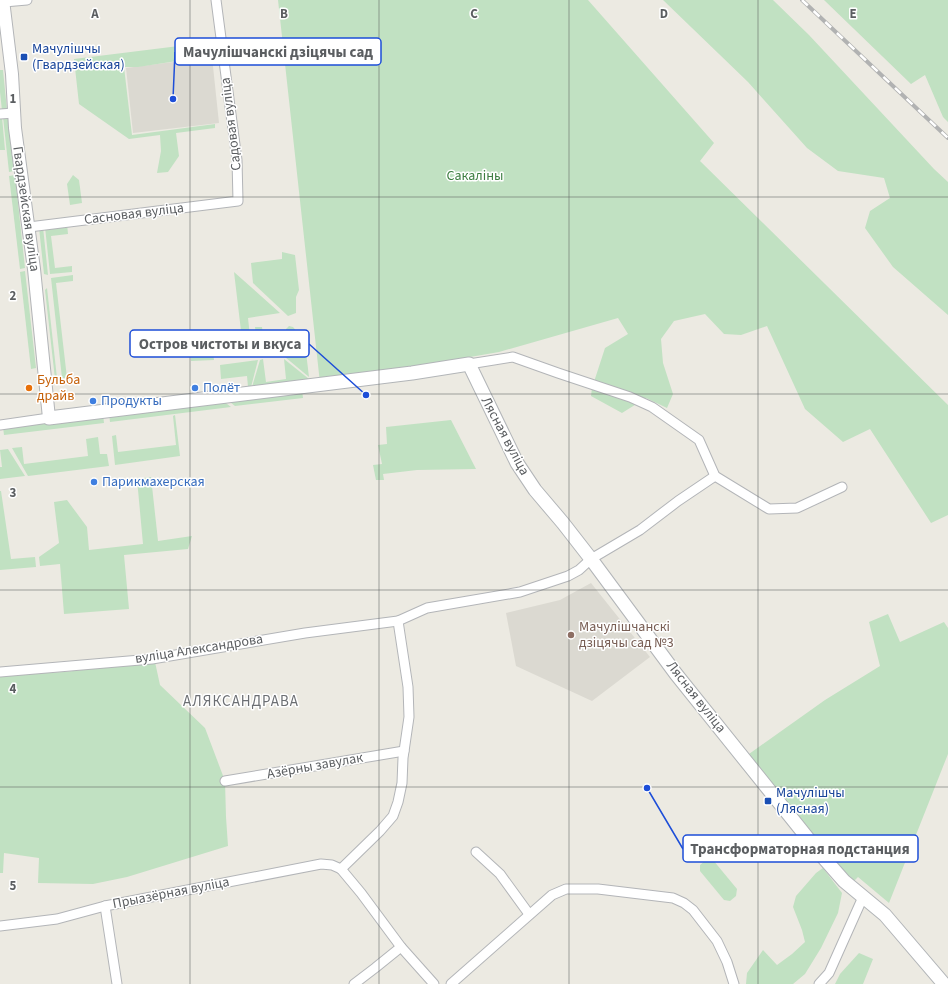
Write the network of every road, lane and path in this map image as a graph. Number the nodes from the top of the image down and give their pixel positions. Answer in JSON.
{"nodes":[{"id":1,"x":27,"y":0,"type":"edge"},
{"id":2,"x":216,"y":0,"type":"edge"},
{"id":3,"x":3,"y":1,"type":"edge"},
{"id":4,"x":14,"y":113,"type":"junction"},
{"id":5,"x":0,"y":114,"type":"edge"},
{"id":6,"x":238,"y":200,"type":"joint"},
{"id":7,"x":29,"y":227,"type":"junction"},
{"id":8,"x":469,"y":364,"type":"junction"},
{"id":9,"x":49,"y":418,"type":"junction"},
{"id":10,"x":0,"y":425,"type":"edge"},
{"id":11,"x":715,"y":476,"type":"junction"},
{"id":12,"x":842,"y":487,"type":"dead end"},
{"id":13,"x":591,"y":559,"type":"junction"},
{"id":14,"x":398,"y":620,"type":"junction"},
{"id":15,"x":0,"y":672,"type":"edge"},
{"id":16,"x":404,"y":751,"type":"junction"},
{"id":17,"x":225,"y":781,"type":"dead end"},
{"id":18,"x":476,"y":852,"type":"dead end"},
{"id":19,"x":341,"y":869,"type":"junction"},
{"id":20,"x":863,"y":897,"type":"junction"},
{"id":21,"x":105,"y":906,"type":"junction"},
{"id":22,"x":529,"y":914,"type":"junction"},
{"id":23,"x":1,"y":926,"type":"edge"},
{"id":24,"x":401,"y":947,"type":"junction"},
{"id":25,"x":117,"y":984,"type":"edge"},
{"id":26,"x":354,"y":984,"type":"edge"},
{"id":27,"x":434,"y":984,"type":"edge"},
{"id":28,"x":451,"y":984,"type":"edge"},
{"id":29,"x":734,"y":984,"type":"edge"},
{"id":30,"x":819,"y":984,"type":"edge"},
{"id":31,"x":944,"y":984,"type":"edge"}],
"edges":[{"from":1,"to":3,"type":"street"},
{"from":2,"to":6,"type":"street","name":"Садовая вуліца"},
{"from":3,"to":4,"type":"street","name":"Гвардзейская вуліца"},
{"from":4,"to":5,"type":"street"},
{"from":4,"to":7,"type":"street","name":"Гвардзейская вуліца"},
{"from":6,"to":7,"type":"street","name":"Сасновая вуліца"},
{"from":7,"to":9,"type":"street","name":"Гвардзейская вуліца"},
{"from":8,"to":9,"type":"main road"},
{"from":8,"to":11,"type":"street"},
{"from":8,"to":13,"type":"main road","name":"Лясная вуліца"},
{"from":9,"to":10,"type":"street"},
{"from":11,"to":12,"type":"street"},
{"from":11,"to":13,"type":"street","name":"вуліца Александрова"},
{"from":13,"to":14,"type":"street","name":"вуліца Александрова"},
{"from":13,"to":20,"type":"main road","name":"Лясная вуліца"},
{"from":14,"to":15,"type":"street","name":"вуліца Александрова"},
{"from":14,"to":16,"type":"street"},
{"from":16,"to":17,"type":"street","name":"Азёрны завулак"},
{"from":16,"to":19,"type":"street"},
{"from":18,"to":22,"type":"street"},
{"from":19,"to":21,"type":"street","name":"Прыазёрная вуліца"},
{"from":19,"to":24,"type":"street"},
{"from":20,"to":30,"type":"street"},
{"from":20,"to":31,"type":"main road","name":"Лясная вуліца"},
{"from":21,"to":23,"type":"street","name":"Прыазёрная вуліца"},
{"from":21,"to":25,"type":"street"},
{"from":22,"to":28,"type":"street"},
{"from":22,"to":29,"type":"street"},
{"from":24,"to":26,"type":"street"},
{"from":24,"to":27,"type":"street"}]}
